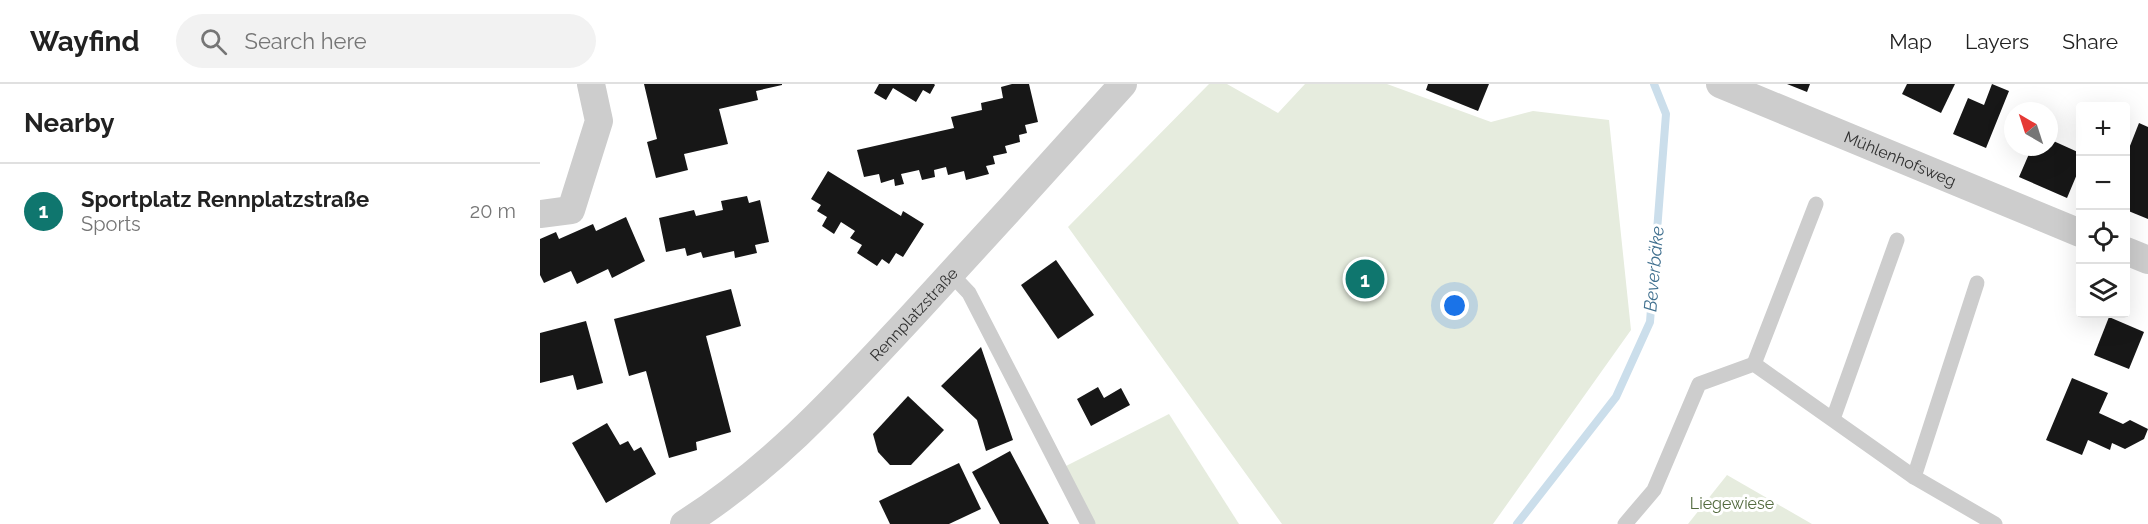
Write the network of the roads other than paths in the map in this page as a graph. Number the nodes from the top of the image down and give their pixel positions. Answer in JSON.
{"nodes":[{"id":1,"x":591,"y":84,"type":"edge"},
{"id":2,"x":1123,"y":84,"type":"edge"},
{"id":3,"x":1720,"y":84,"type":"edge"},
{"id":4,"x":1816,"y":204,"type":"dead end"},
{"id":5,"x":540,"y":214,"type":"edge"},
{"id":6,"x":2076,"y":231,"type":"edge"},
{"id":7,"x":1898,"y":240,"type":"dead end"},
{"id":8,"x":2130,"y":253,"type":"edge"},
{"id":9,"x":2148,"y":260,"type":"edge"},
{"id":10,"x":951,"y":273,"type":"junction"},
{"id":11,"x":1977,"y":283,"type":"dead end"},
{"id":12,"x":1755,"y":364,"type":"junction"},
{"id":13,"x":1833,"y":419,"type":"junction"},
{"id":14,"x":1914,"y":477,"type":"junction"},
{"id":15,"x":684,"y":524,"type":"edge"},
{"id":16,"x":1088,"y":524,"type":"edge"},
{"id":17,"x":1625,"y":524,"type":"edge"},
{"id":18,"x":1995,"y":524,"type":"edge"}],
"edges":[{"from":1,"to":5,"type":"street"},
{"from":2,"to":10,"type":"street","name":"Rennplatzstraße"},
{"from":3,"to":6,"type":"street","name":"Mühlenhofsweg"},
{"from":4,"to":12,"type":"lane"},
{"from":7,"to":13,"type":"lane"},
{"from":8,"to":9,"type":"street"},
{"from":10,"to":15,"type":"street","name":"Rennplatzstraße"},
{"from":10,"to":16,"type":"lane"},
{"from":11,"to":14,"type":"lane"},
{"from":12,"to":13,"type":"lane"},
{"from":12,"to":17,"type":"lane"},
{"from":13,"to":14,"type":"lane"},
{"from":14,"to":18,"type":"lane"}]}
